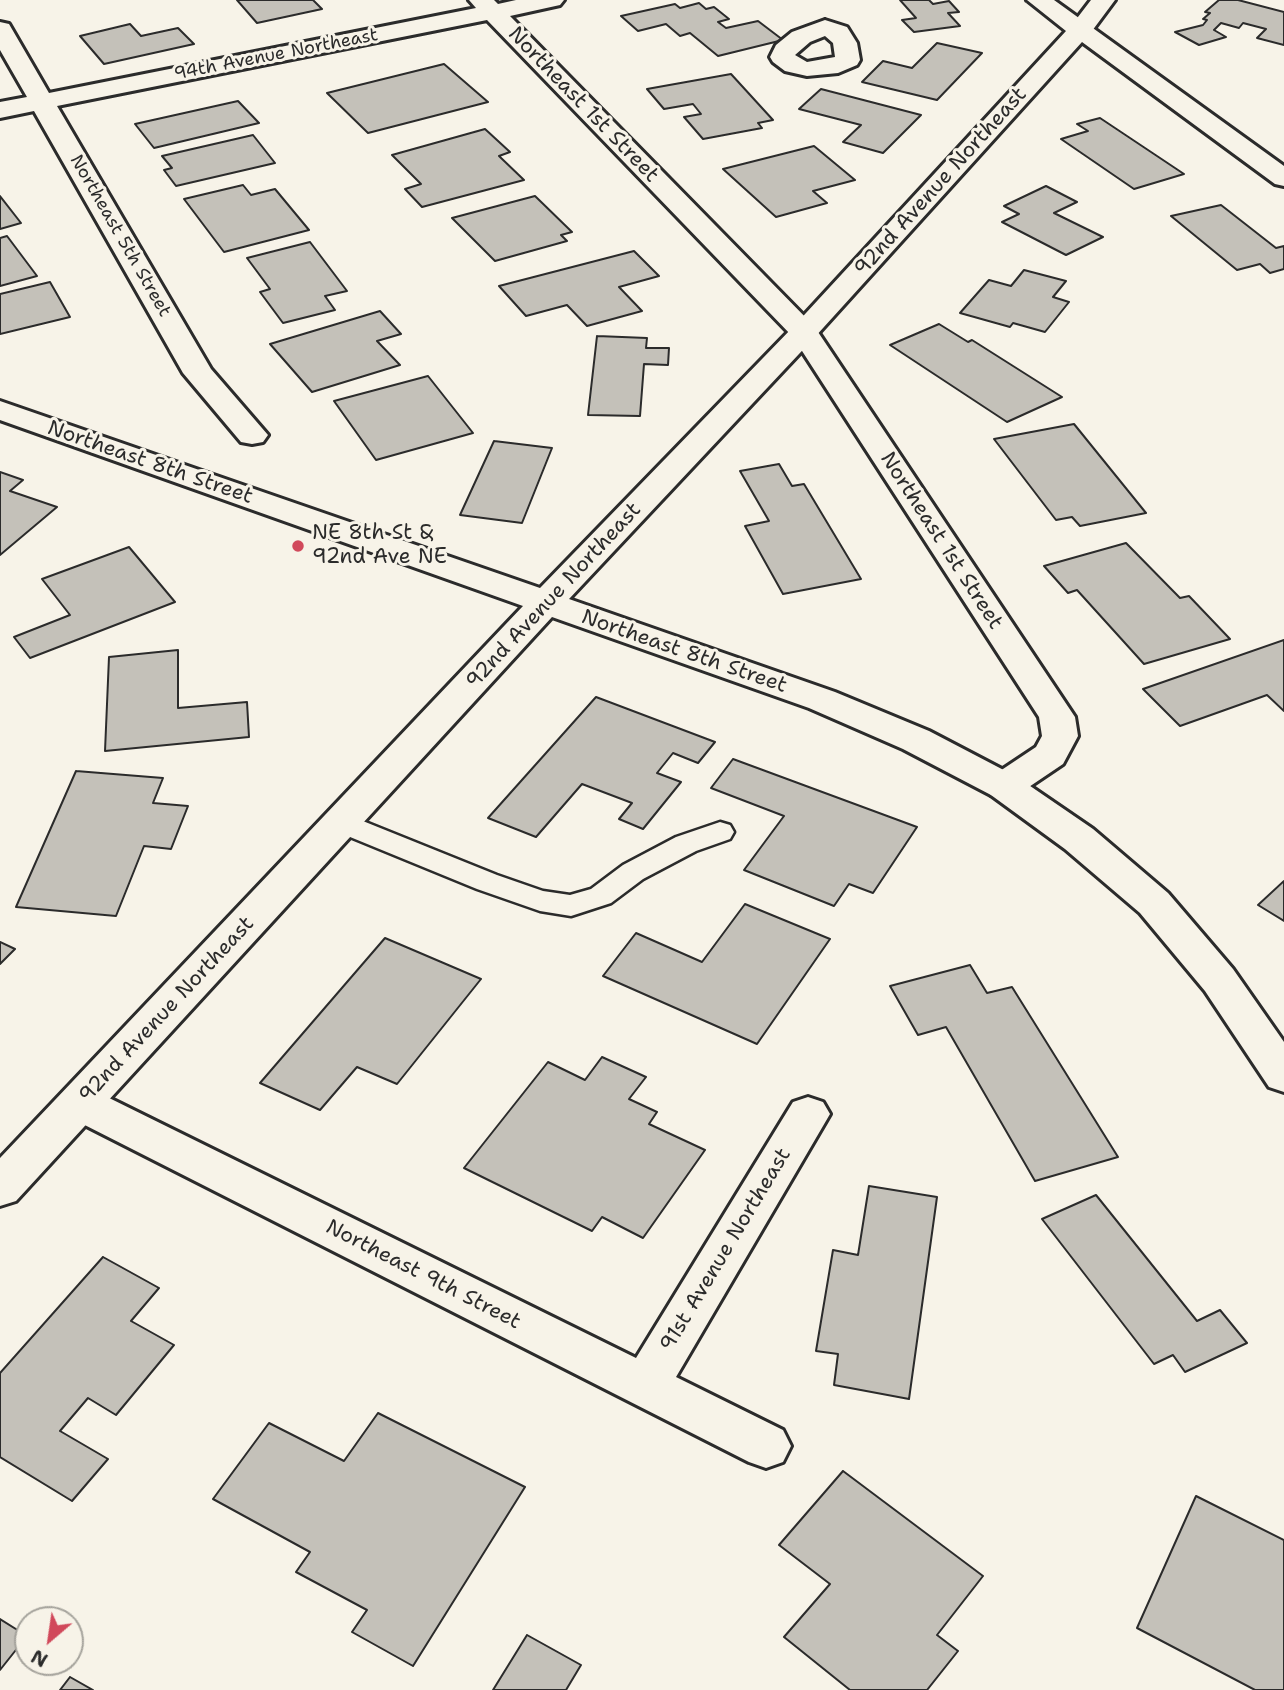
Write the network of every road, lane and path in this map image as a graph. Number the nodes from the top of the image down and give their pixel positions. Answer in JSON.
{"nodes":[{"id":1,"x":552,"y":0,"type":"edge"},
{"id":2,"x":1039,"y":0,"type":"edge"},
{"id":3,"x":1103,"y":0,"type":"edge"},
{"id":4,"x":487,"y":6,"type":"edge"},
{"id":5,"x":0,"y":29,"type":"edge"},
{"id":6,"x":1080,"y":30,"type":"junction"},
{"id":7,"x":43,"y":102,"type":"junction"},
{"id":8,"x":0,"y":110,"type":"edge"},
{"id":9,"x":1284,"y":178,"type":"edge"},
{"id":10,"x":804,"y":332,"type":"junction"},
{"id":11,"x":0,"y":410,"type":"edge"},
{"id":12,"x":252,"y":435,"type":"dead end"},
{"id":13,"x":546,"y":603,"type":"junction"},
{"id":14,"x":1004,"y":786,"type":"junction"},
{"id":15,"x":343,"y":822,"type":"junction"},
{"id":16,"x":720,"y":832,"type":"dead end"},
{"id":17,"x":1284,"y":1076,"type":"edge"},
{"id":18,"x":80,"y":1103,"type":"junction"},
{"id":19,"x":808,"y":1114,"type":"dead end"},
{"id":20,"x":0,"y":1188,"type":"edge"},
{"id":21,"x":645,"y":1386,"type":"junction"},
{"id":22,"x":766,"y":1446,"type":"dead end"}],
"edges":[{"from":1,"to":4,"type":"street","name":"94th Avenue Northeast"},
{"from":2,"to":6,"type":"street"},
{"from":3,"to":6,"type":"street","name":"92nd Avenue Northeast"},
{"from":4,"to":7,"type":"street","name":"94th Avenue Northeast"},
{"from":4,"to":10,"type":"street","name":"Northeast 1st Street"},
{"from":5,"to":7,"type":"street","name":"Northeast 5th Street"},
{"from":6,"to":9,"type":"street"},
{"from":6,"to":10,"type":"street","name":"92nd Avenue Northeast"},
{"from":7,"to":8,"type":"street","name":"94th Avenue Northeast"},
{"from":7,"to":12,"type":"street","name":"Northeast 5th Street"},
{"from":10,"to":13,"type":"street","name":"92nd Avenue Northeast"},
{"from":10,"to":14,"type":"street","name":"Northeast 1st Street"},
{"from":11,"to":13,"type":"street","name":"Northeast 8th Street"},
{"from":13,"to":14,"type":"street","name":"Northeast 8th Street"},
{"from":13,"to":15,"type":"street","name":"92nd Avenue Northeast"},
{"from":14,"to":17,"type":"street"},
{"from":15,"to":16,"type":"lane"},
{"from":15,"to":18,"type":"street","name":"92nd Avenue Northeast"},
{"from":18,"to":20,"type":"street","name":"92nd Avenue Northeast"},
{"from":18,"to":21,"type":"street","name":"Northeast 9th Street"},
{"from":19,"to":21,"type":"street","name":"91st Avenue Northeast"},
{"from":21,"to":22,"type":"street","name":"Northeast 9th Street"}]}
